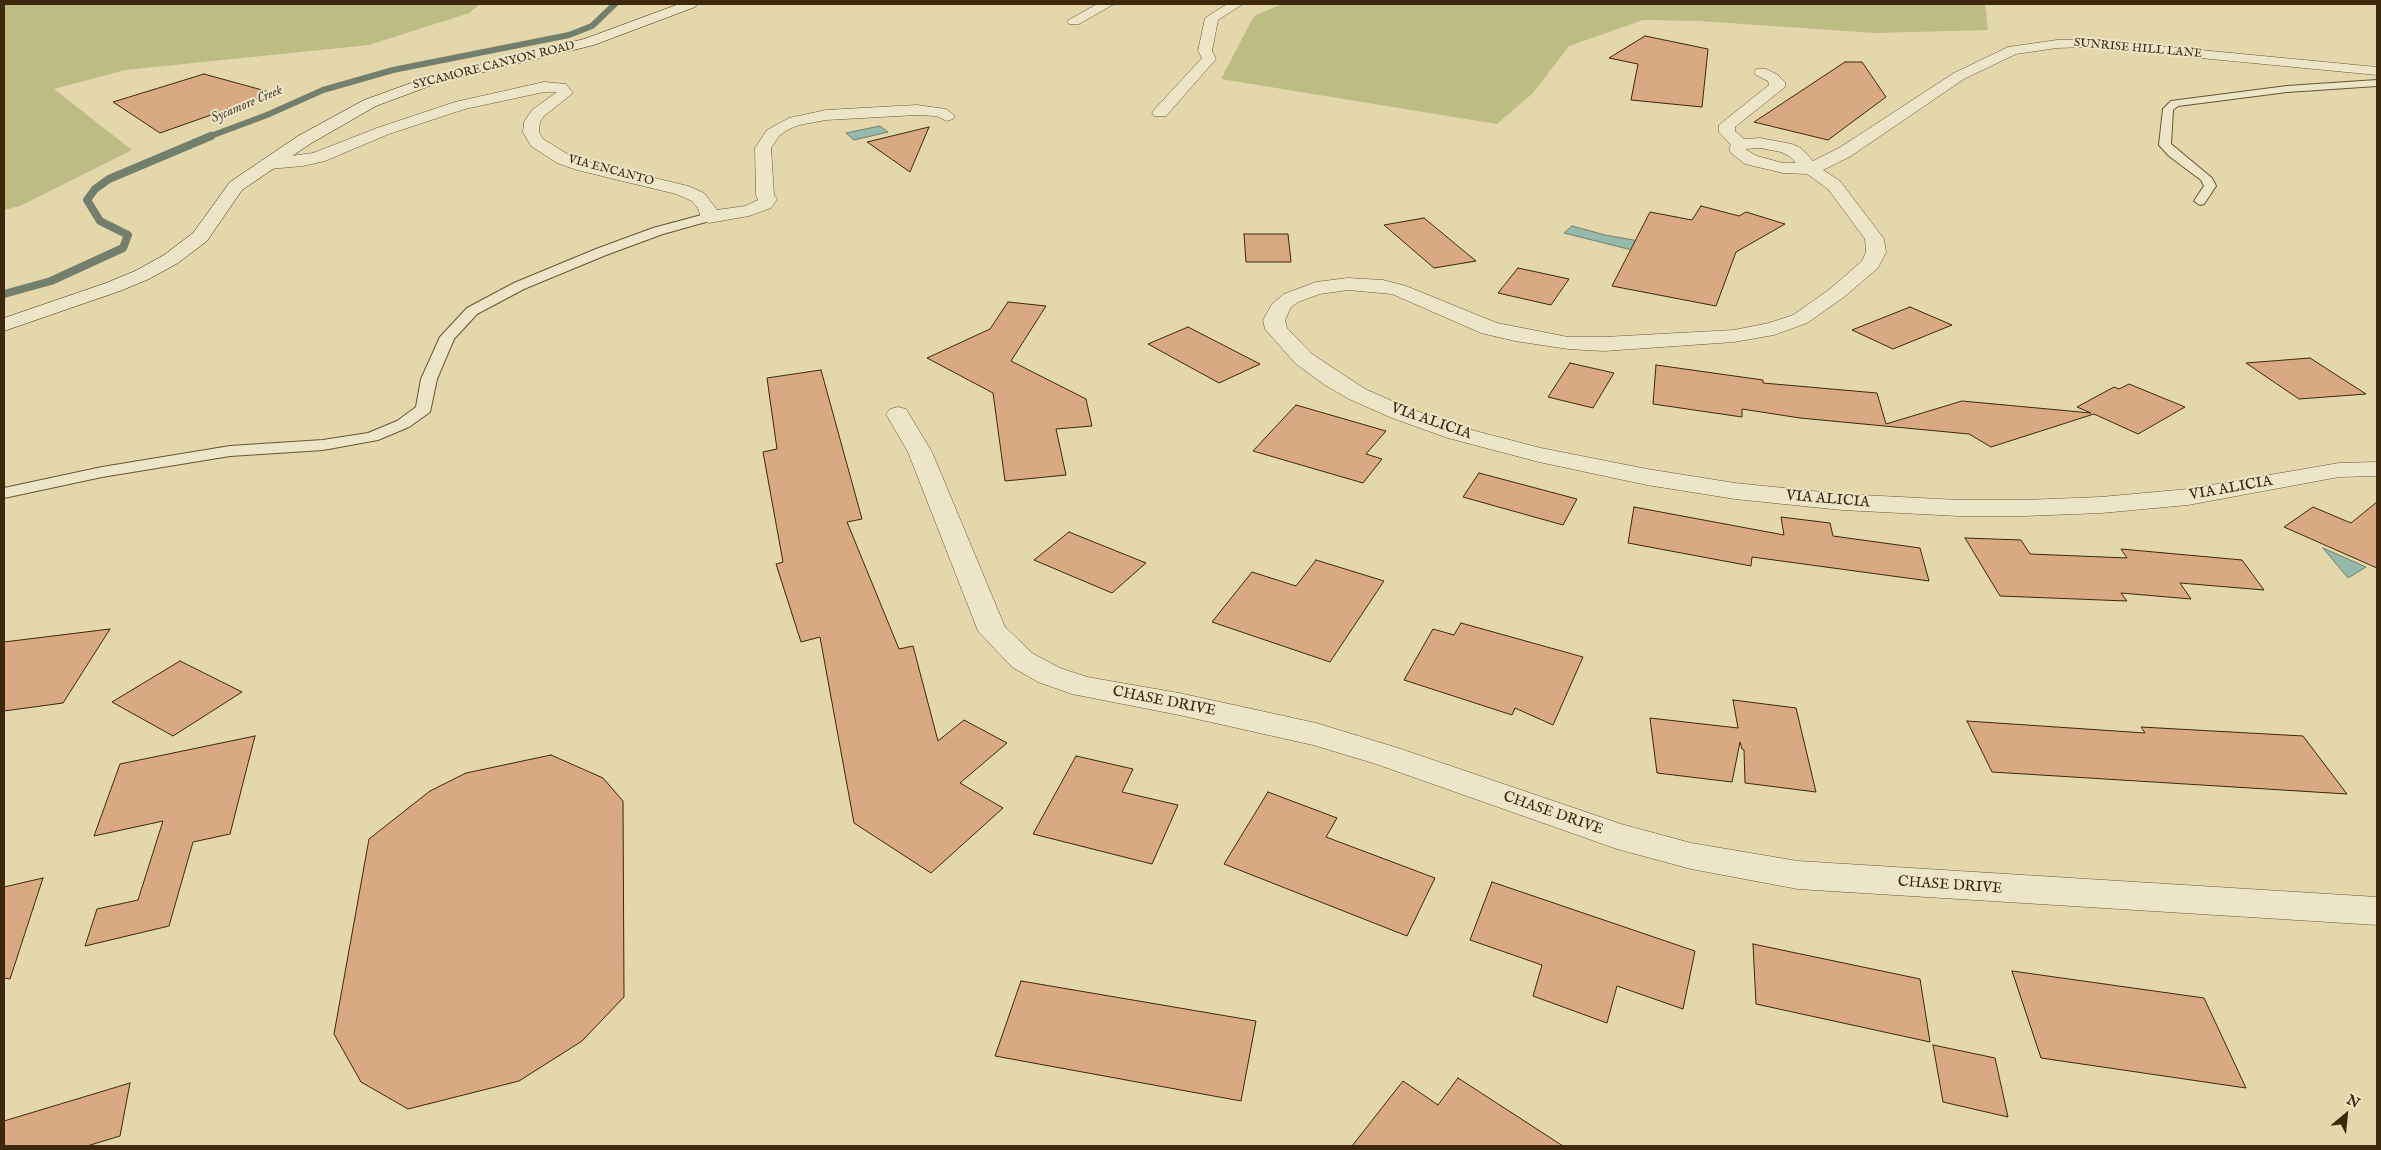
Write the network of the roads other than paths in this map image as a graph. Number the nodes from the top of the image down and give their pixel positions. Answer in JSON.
{"nodes":[{"id":1,"x":690,"y":4,"type":"edge"},
{"id":2,"x":1107,"y":4,"type":"edge"},
{"id":3,"x":1236,"y":4,"type":"edge"},
{"id":4,"x":1074,"y":21,"type":"dead end"},
{"id":5,"x":2377,"y":71,"type":"edge"},
{"id":6,"x":1761,"y":72,"type":"dead end"},
{"id":7,"x":2377,"y":83,"type":"edge"},
{"id":8,"x":1160,"y":113,"type":"dead end"},
{"id":9,"x":947,"y":116,"type":"dead end"},
{"id":10,"x":268,"y":164,"type":"junction"},
{"id":11,"x":1811,"y":169,"type":"junction"},
{"id":12,"x":2200,"y":201,"type":"dead end"},
{"id":13,"x":709,"y":217,"type":"junction"},
{"id":14,"x":4,"y":325,"type":"edge"},
{"id":15,"x":898,"y":414,"type":"dead end"},
{"id":16,"x":2377,"y":469,"type":"edge"},
{"id":17,"x":4,"y":493,"type":"edge"},
{"id":18,"x":2377,"y":911,"type":"edge"}],
"edges":[{"from":1,"to":10,"type":"street","name":"SYCAMORE CANYON ROAD"},
{"from":2,"to":4,"type":"street"},
{"from":3,"to":8,"type":"street"},
{"from":5,"to":11,"type":"street","name":"SUNRISE HILL LANE"},
{"from":6,"to":11,"type":"street","name":"VIA ALICIA"},
{"from":7,"to":12,"type":"lane"},
{"from":9,"to":13,"type":"street"},
{"from":10,"to":13,"type":"street","name":"VIA ENCANTO"},
{"from":10,"to":14,"type":"street","name":"SYCAMORE CANYON ROAD"},
{"from":11,"to":16,"type":"street","name":"VIA ALICIA"},
{"from":13,"to":17,"type":"lane"},
{"from":15,"to":18,"type":"street","name":"CHASE DRIVE"}]}
